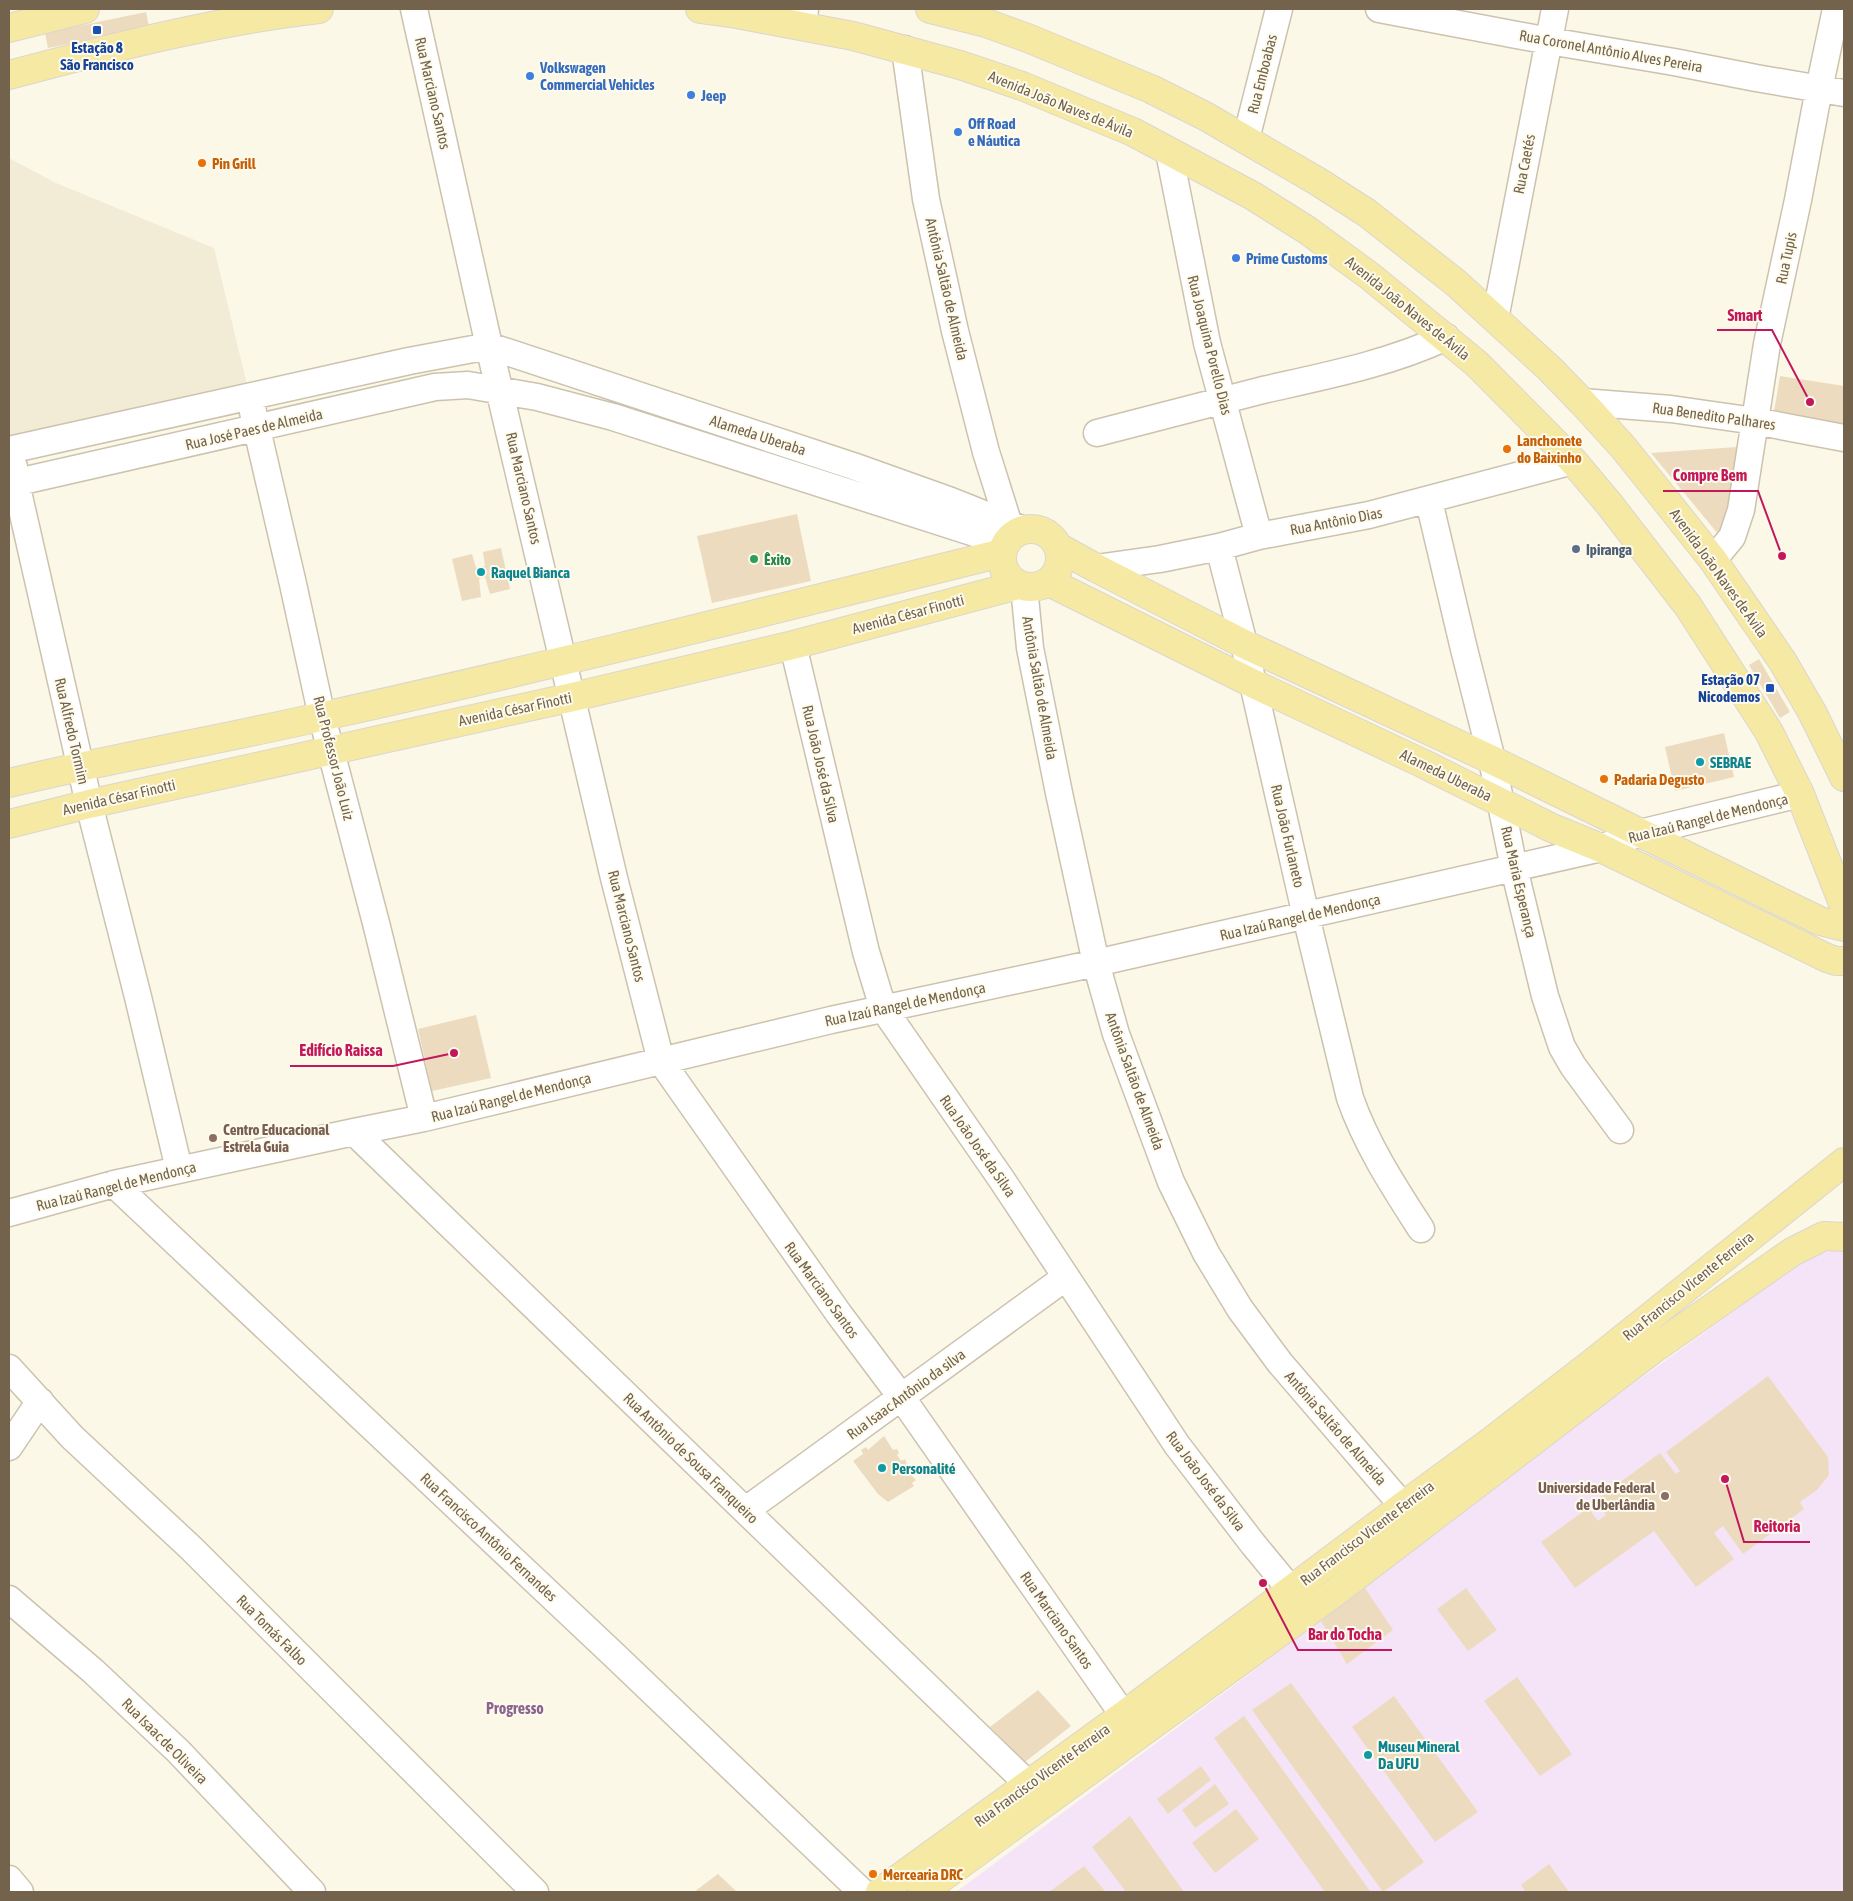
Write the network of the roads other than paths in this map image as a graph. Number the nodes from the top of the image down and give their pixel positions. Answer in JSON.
{"nodes":[{"id":1,"x":85,"y":9,"type":"edge"},
{"id":2,"x":319,"y":9,"type":"edge"},
{"id":3,"x":414,"y":9,"type":"edge"},
{"id":4,"x":700,"y":9,"type":"edge"},
{"id":5,"x":930,"y":9,"type":"edge"},
{"id":6,"x":1279,"y":9,"type":"edge"},
{"id":7,"x":1379,"y":9,"type":"edge"},
{"id":8,"x":1554,"y":9,"type":"edge"},
{"id":9,"x":1836,"y":9,"type":"edge"},
{"id":10,"x":987,"y":16,"type":"edge"},
{"id":11,"x":804,"y":17,"type":"edge"},
{"id":12,"x":9,"y":28,"type":"edge"},
{"id":13,"x":1549,"y":41,"type":"junction"},
{"id":14,"x":905,"y":49,"type":"junction"},
{"id":15,"x":9,"y":75,"type":"edge"},
{"id":16,"x":1819,"y":88,"type":"junction"},
{"id":17,"x":1844,"y":93,"type":"edge"},
{"id":18,"x":1246,"y":139,"type":"junction"},
{"id":19,"x":1168,"y":152,"type":"junction"},
{"id":20,"x":1495,"y":319,"type":"junction"},
{"id":21,"x":1446,"y":337,"type":"junction"},
{"id":22,"x":489,"y":346,"type":"junction"},
{"id":23,"x":501,"y":390,"type":"junction"},
{"id":24,"x":250,"y":397,"type":"junction"},
{"id":25,"x":1223,"y":400,"type":"junction"},
{"id":26,"x":1582,"y":402,"type":"junction"},
{"id":27,"x":1756,"y":421,"type":"junction"},
{"id":28,"x":256,"y":428,"type":"junction"},
{"id":29,"x":1097,"y":433,"type":"dead end"},
{"id":30,"x":1844,"y":438,"type":"edge"},
{"id":31,"x":10,"y":445,"type":"edge"},
{"id":32,"x":1573,"y":461,"type":"junction"},
{"id":33,"x":12,"y":484,"type":"edge"},
{"id":34,"x":1429,"y":501,"type":"junction"},
{"id":35,"x":1259,"y":536,"type":"junction"},
{"id":36,"x":1010,"y":538,"type":"junction"},
{"id":37,"x":1058,"y":547,"type":"junction"},
{"id":38,"x":1219,"y":547,"type":"junction"},
{"id":39,"x":1713,"y":560,"type":"junction"},
{"id":40,"x":1096,"y":568,"type":"junction"},
{"id":41,"x":1030,"y":585,"type":"junction"},
{"id":42,"x":1244,"y":644,"type":"junction"},
{"id":43,"x":793,"y":645,"type":"junction"},
{"id":44,"x":564,"y":661,"type":"junction"},
{"id":45,"x":1254,"y":684,"type":"junction"},
{"id":46,"x":572,"y":697,"type":"junction"},
{"id":47,"x":322,"y":717,"type":"junction"},
{"id":48,"x":331,"y":750,"type":"junction"},
{"id":49,"x":1492,"y":760,"type":"junction"},
{"id":50,"x":80,"y":766,"type":"junction"},
{"id":51,"x":1844,"y":777,"type":"edge"},
{"id":52,"x":9,"y":783,"type":"edge"},
{"id":53,"x":1800,"y":794,"type":"junction"},
{"id":54,"x":1502,"y":802,"type":"junction"},
{"id":55,"x":89,"y":804,"type":"junction"},
{"id":56,"x":9,"y":824,"type":"edge"},
{"id":57,"x":1640,"y":833,"type":"junction"},
{"id":58,"x":1601,"y":848,"type":"junction"},
{"id":59,"x":1514,"y":868,"type":"junction"},
{"id":60,"x":1844,"y":906,"type":"edge"},
{"id":61,"x":1306,"y":916,"type":"junction"},
{"id":62,"x":1844,"y":927,"type":"edge"},
{"id":63,"x":1844,"y":961,"type":"edge"},
{"id":64,"x":1096,"y":963,"type":"junction"},
{"id":65,"x":883,"y":1008,"type":"junction"},
{"id":66,"x":661,"y":1061,"type":"junction"},
{"id":67,"x":424,"y":1118,"type":"junction"},
{"id":68,"x":1620,"y":1130,"type":"dead end"},
{"id":69,"x":354,"y":1132,"type":"junction"},
{"id":70,"x":1844,"y":1162,"type":"edge"},
{"id":71,"x":179,"y":1170,"type":"junction"},
{"id":72,"x":114,"y":1184,"type":"junction"},
{"id":73,"x":9,"y":1213,"type":"edge"},
{"id":74,"x":1421,"y":1229,"type":"dead end"},
{"id":75,"x":1844,"y":1237,"type":"edge"},
{"id":76,"x":1066,"y":1277,"type":"junction"},
{"id":77,"x":9,"y":1368,"type":"edge"},
{"id":78,"x":1599,"y":1374,"type":"junction"},
{"id":79,"x":902,"y":1398,"type":"junction"},
{"id":80,"x":40,"y":1401,"type":"junction"},
{"id":81,"x":9,"y":1447,"type":"edge"},
{"id":82,"x":1403,"y":1506,"type":"junction"},
{"id":83,"x":746,"y":1510,"type":"junction"},
{"id":84,"x":1290,"y":1590,"type":"junction"},
{"id":85,"x":9,"y":1599,"type":"edge"},
{"id":86,"x":1131,"y":1726,"type":"junction"},
{"id":87,"x":1028,"y":1784,"type":"junction"},
{"id":88,"x":9,"y":1879,"type":"edge"},
{"id":89,"x":20,"y":1892,"type":"edge"},
{"id":90,"x":312,"y":1892,"type":"edge"},
{"id":91,"x":535,"y":1892,"type":"edge"},
{"id":92,"x":862,"y":1892,"type":"edge"},
{"id":93,"x":880,"y":1892,"type":"edge"},
{"id":94,"x":922,"y":1892,"type":"edge"}],
"edges":[{"from":1,"to":12,"type":"main road"},
{"from":2,"to":15,"type":"main road"},
{"from":3,"to":22,"type":"street","name":"Rua Marciano Santos"},
{"from":4,"to":11,"type":"main road","name":"Avenida João Naves de Ávila"},
{"from":5,"to":10,"type":"main road","name":"Avenida João Naves de Ávila"},
{"from":6,"to":18,"type":"street","name":"Rua Emboabas"},
{"from":7,"to":13,"type":"street","name":"Rua Coronel Antônio Alves Pereira"},
{"from":8,"to":13,"type":"street","name":"Rua Caetés"},
{"from":9,"to":16,"type":"street","name":"Rua Tupis"},
{"from":10,"to":18,"type":"main road","name":"Avenida João Naves de Ávila"},
{"from":11,"to":14,"type":"main road","name":"Avenida João Naves de Ávila"},
{"from":13,"to":16,"type":"street","name":"Rua Coronel Antônio Alves Pereira"},
{"from":13,"to":20,"type":"street","name":"Rua Caetés"},
{"from":14,"to":19,"type":"main road","name":"Avenida João Naves de Ávila"},
{"from":14,"to":36,"type":"street","name":"Antônia Saltão de Almeida"},
{"from":16,"to":17,"type":"street","name":"Rua Coronel Antônio Alves Pereira"},
{"from":16,"to":27,"type":"street","name":"Rua Tupis"},
{"from":18,"to":20,"type":"main road","name":"Avenida João Naves de Ávila"},
{"from":19,"to":21,"type":"main road","name":"Avenida João Naves de Ávila"},
{"from":19,"to":25,"type":"street","name":"Rua Joaquina Porello Dias"},
{"from":20,"to":26,"type":"main road","name":"Avenida João Naves de Ávila"},
{"from":21,"to":25,"type":"street"},
{"from":21,"to":32,"type":"main road","name":"Avenida João Naves de Ávila"},
{"from":22,"to":23,"type":"street","name":"Rua Marciano Santos"},
{"from":22,"to":24,"type":"street","name":"Rua José Paes de Almeida"},
{"from":22,"to":36,"type":"street","name":"Alameda Uberaba"},
{"from":23,"to":28,"type":"street","name":"Rua José Paes de Almeida"},
{"from":23,"to":36,"type":"street","name":"Alameda Uberaba"},
{"from":23,"to":44,"type":"street","name":"Rua Marciano Santos"},
{"from":24,"to":28,"type":"street","name":"Rua Professor João Luiz"},
{"from":24,"to":31,"type":"street","name":"Rua José Paes de Almeida"},
{"from":25,"to":29,"type":"street"},
{"from":25,"to":35,"type":"street","name":"Rua Joaquina Porello Dias"},
{"from":26,"to":27,"type":"street","name":"Rua Benedito Palhares"},
{"from":26,"to":39,"type":"main road","name":"Avenida João Naves de Ávila"},
{"from":27,"to":30,"type":"street","name":"Rua Benedito Palhares"},
{"from":27,"to":39,"type":"street","name":"Rua Tupis"},
{"from":28,"to":33,"type":"street","name":"Rua José Paes de Almeida"},
{"from":28,"to":47,"type":"street","name":"Rua Professor João Luiz"},
{"from":31,"to":33,"type":"street","name":"Rua Alfredo Tormim"},
{"from":32,"to":34,"type":"street","name":"Rua Antônio Dias"},
{"from":32,"to":53,"type":"main road","name":"Avenida João Naves de Ávila"},
{"from":33,"to":50,"type":"street","name":"Rua Alfredo Tormim"},
{"from":34,"to":35,"type":"street","name":"Rua Antônio Dias"},
{"from":34,"to":49,"type":"street","name":"Rua Maria Esperança"},
{"from":35,"to":38,"type":"street","name":"Rua Antônio Dias"},
{"from":36,"to":37,"type":"main road","name":"Alameda Uberaba"},
{"from":36,"to":41,"type":"main road","name":"Alameda Uberaba"},
{"from":36,"to":44,"type":"main road"},
{"from":37,"to":40,"type":"main road","name":"Alameda Uberaba"},
{"from":37,"to":41,"type":"main road"},
{"from":38,"to":40,"type":"street","name":"Rua Antônio Dias"},
{"from":38,"to":42,"type":"street","name":"Rua João Furlaneto"},
{"from":39,"to":51,"type":"main road","name":"Avenida João Naves de Ávila"},
{"from":40,"to":42,"type":"main road","name":"Alameda Uberaba"},
{"from":41,"to":43,"type":"main road","name":"Avenida César Finotti"},
{"from":41,"to":45,"type":"main road","name":"Alameda Uberaba"},
{"from":41,"to":64,"type":"street","name":"Antônia Saltão de Almeida"},
{"from":42,"to":45,"type":"street","name":"Rua João Furlaneto"},
{"from":42,"to":49,"type":"main road","name":"Alameda Uberaba"},
{"from":43,"to":46,"type":"main road","name":"Avenida César Finotti"},
{"from":43,"to":65,"type":"street","name":"Rua João José da Silva"},
{"from":44,"to":46,"type":"street","name":"Rua Marciano Santos"},
{"from":44,"to":47,"type":"main road"},
{"from":45,"to":54,"type":"main road","name":"Alameda Uberaba"},
{"from":45,"to":61,"type":"street","name":"Rua João Furlaneto"},
{"from":46,"to":48,"type":"main road","name":"Avenida César Finotti"},
{"from":46,"to":66,"type":"street","name":"Rua Marciano Santos"},
{"from":47,"to":48,"type":"street","name":"Rua Professor João Luiz"},
{"from":47,"to":50,"type":"main road"},
{"from":48,"to":55,"type":"main road","name":"Avenida César Finotti"},
{"from":48,"to":67,"type":"street","name":"Rua Professor João Luiz"},
{"from":49,"to":54,"type":"street","name":"Rua Maria Esperança"},
{"from":49,"to":57,"type":"main road","name":"Alameda Uberaba"},
{"from":50,"to":52,"type":"main road"},
{"from":50,"to":55,"type":"street","name":"Rua Alfredo Tormim"},
{"from":53,"to":57,"type":"street","name":"Rua Izaú Rangel de Mendonça"},
{"from":53,"to":60,"type":"main road","name":"Avenida João Naves de Ávila"},
{"from":54,"to":58,"type":"main road","name":"Alameda Uberaba"},
{"from":54,"to":59,"type":"street","name":"Rua Maria Esperança"},
{"from":55,"to":56,"type":"main road","name":"Avenida César Finotti"},
{"from":55,"to":71,"type":"street","name":"Rua Alfredo Tormim"},
{"from":57,"to":58,"type":"street","name":"Rua Izaú Rangel de Mendonça"},
{"from":57,"to":62,"type":"main road","name":"Alameda Uberaba"},
{"from":58,"to":59,"type":"street","name":"Rua Izaú Rangel de Mendonça"},
{"from":58,"to":63,"type":"main road","name":"Alameda Uberaba"},
{"from":59,"to":61,"type":"street","name":"Rua Izaú Rangel de Mendonça"},
{"from":59,"to":68,"type":"street","name":"Rua Maria Esperança"},
{"from":61,"to":64,"type":"street","name":"Rua Izaú Rangel de Mendonça"},
{"from":61,"to":74,"type":"street","name":"Rua João Furlaneto"},
{"from":64,"to":65,"type":"street","name":"Rua Izaú Rangel de Mendonça"},
{"from":64,"to":82,"type":"street","name":"Antônia Saltão de Almeida"},
{"from":65,"to":66,"type":"street","name":"Rua Izaú Rangel de Mendonça"},
{"from":65,"to":76,"type":"street","name":"Rua João José da Silva"},
{"from":66,"to":67,"type":"street","name":"Rua Izaú Rangel de Mendonça"},
{"from":66,"to":79,"type":"street","name":"Rua Marciano Santos"},
{"from":67,"to":69,"type":"street","name":"Rua Izaú Rangel de Mendonça"},
{"from":69,"to":71,"type":"street","name":"Rua Izaú Rangel de Mendonça"},
{"from":69,"to":83,"type":"street","name":"Rua Antônio de Sousa Franqueiro"},
{"from":70,"to":78,"type":"main road","name":"Rua Francisco Vicente Ferreira"},
{"from":71,"to":72,"type":"street","name":"Rua Izaú Rangel de Mendonça"},
{"from":72,"to":73,"type":"street","name":"Rua Izaú Rangel de Mendonça"},
{"from":72,"to":92,"type":"street","name":"Rua Francisco Antônio Fernandes"},
{"from":75,"to":78,"type":"main road","name":"Rua Francisco Vicente Ferreira"},
{"from":76,"to":79,"type":"street","name":"Rua Isaac Antônio da silva"},
{"from":76,"to":84,"type":"street","name":"Rua João José da Silva"},
{"from":77,"to":80,"type":"street","name":"Rua Tomás Falbo"},
{"from":78,"to":82,"type":"main road","name":"Rua Francisco Vicente Ferreira"},
{"from":78,"to":86,"type":"main road","name":"Rua Francisco Vicente Ferreira"},
{"from":79,"to":83,"type":"street","name":"Rua Isaac Antônio da silva"},
{"from":79,"to":86,"type":"street","name":"Rua Marciano Santos"},
{"from":80,"to":81,"type":"street"},
{"from":80,"to":91,"type":"street","name":"Rua Tomás Falbo"},
{"from":82,"to":84,"type":"main road","name":"Rua Francisco Vicente Ferreira"},
{"from":83,"to":87,"type":"street","name":"Rua Antônio de Sousa Franqueiro"},
{"from":84,"to":86,"type":"main road","name":"Rua Francisco Vicente Ferreira"},
{"from":85,"to":90,"type":"street","name":"Rua Isaac de Oliveira"},
{"from":86,"to":87,"type":"main road","name":"Rua Francisco Vicente Ferreira"},
{"from":86,"to":94,"type":"main road","name":"Rua Francisco Vicente Ferreira"},
{"from":87,"to":93,"type":"main road","name":"Rua Francisco Vicente Ferreira"},
{"from":88,"to":89,"type":"street"}]}
